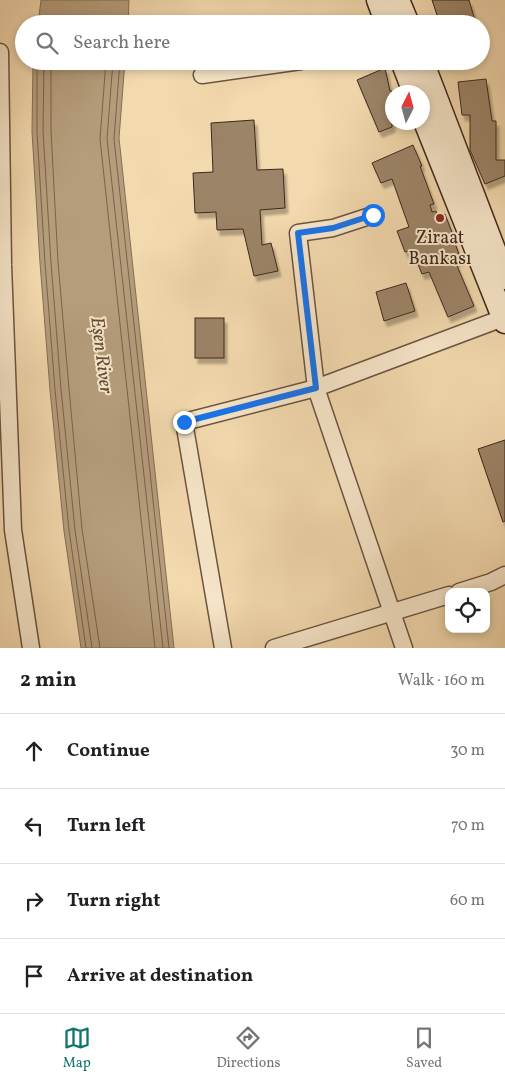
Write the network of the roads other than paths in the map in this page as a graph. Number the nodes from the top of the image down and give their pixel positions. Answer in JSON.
{"nodes":[{"id":1,"x":378,"y":0,"type":"edge"},
{"id":2,"x":398,"y":0,"type":"edge"},
{"id":3,"x":384,"y":15,"type":"edge"},
{"id":4,"x":404,"y":15,"type":"edge"},
{"id":5,"x":0,"y":52,"type":"edge"},
{"id":6,"x":242,"y":70,"type":"edge"},
{"id":7,"x":405,"y":70,"type":"edge"},
{"id":8,"x":425,"y":70,"type":"edge"},
{"id":9,"x":202,"y":76,"type":"dead end"},
{"id":10,"x":411,"y":85,"type":"edge"},
{"id":11,"x":428,"y":130,"type":"edge"},
{"id":12,"x":373,"y":215,"type":"dead end"},
{"id":13,"x":1,"y":265,"type":"edge"},
{"id":14,"x":505,"y":278,"type":"edge"},
{"id":15,"x":504,"y":319,"type":"edge"},
{"id":16,"x":316,"y":388,"type":"junction"},
{"id":17,"x":505,"y":575,"type":"edge"},
{"id":18,"x":471,"y":588,"type":"edge"},
{"id":19,"x":445,"y":596,"type":"edge"},
{"id":20,"x":391,"y":612,"type":"junction"},
{"id":21,"x":30,"y":648,"type":"edge"},
{"id":22,"x":223,"y":648,"type":"edge"},
{"id":23,"x":274,"y":648,"type":"edge"},
{"id":24,"x":404,"y":648,"type":"edge"}],
"edges":[{"from":1,"to":3,"type":"main road"},
{"from":2,"to":4,"type":"main road"},
{"from":5,"to":13,"type":"street"},
{"from":6,"to":9,"type":"street"},
{"from":7,"to":10,"type":"main road"},
{"from":8,"to":14,"type":"main road"},
{"from":11,"to":15,"type":"main road"},
{"from":12,"to":16,"type":"street"},
{"from":13,"to":21,"type":"street"},
{"from":15,"to":16,"type":"street"},
{"from":16,"to":20,"type":"street"},
{"from":16,"to":22,"type":"street"},
{"from":17,"to":18,"type":"street"},
{"from":19,"to":20,"type":"street"},
{"from":20,"to":23,"type":"street"},
{"from":20,"to":24,"type":"street"}]}
